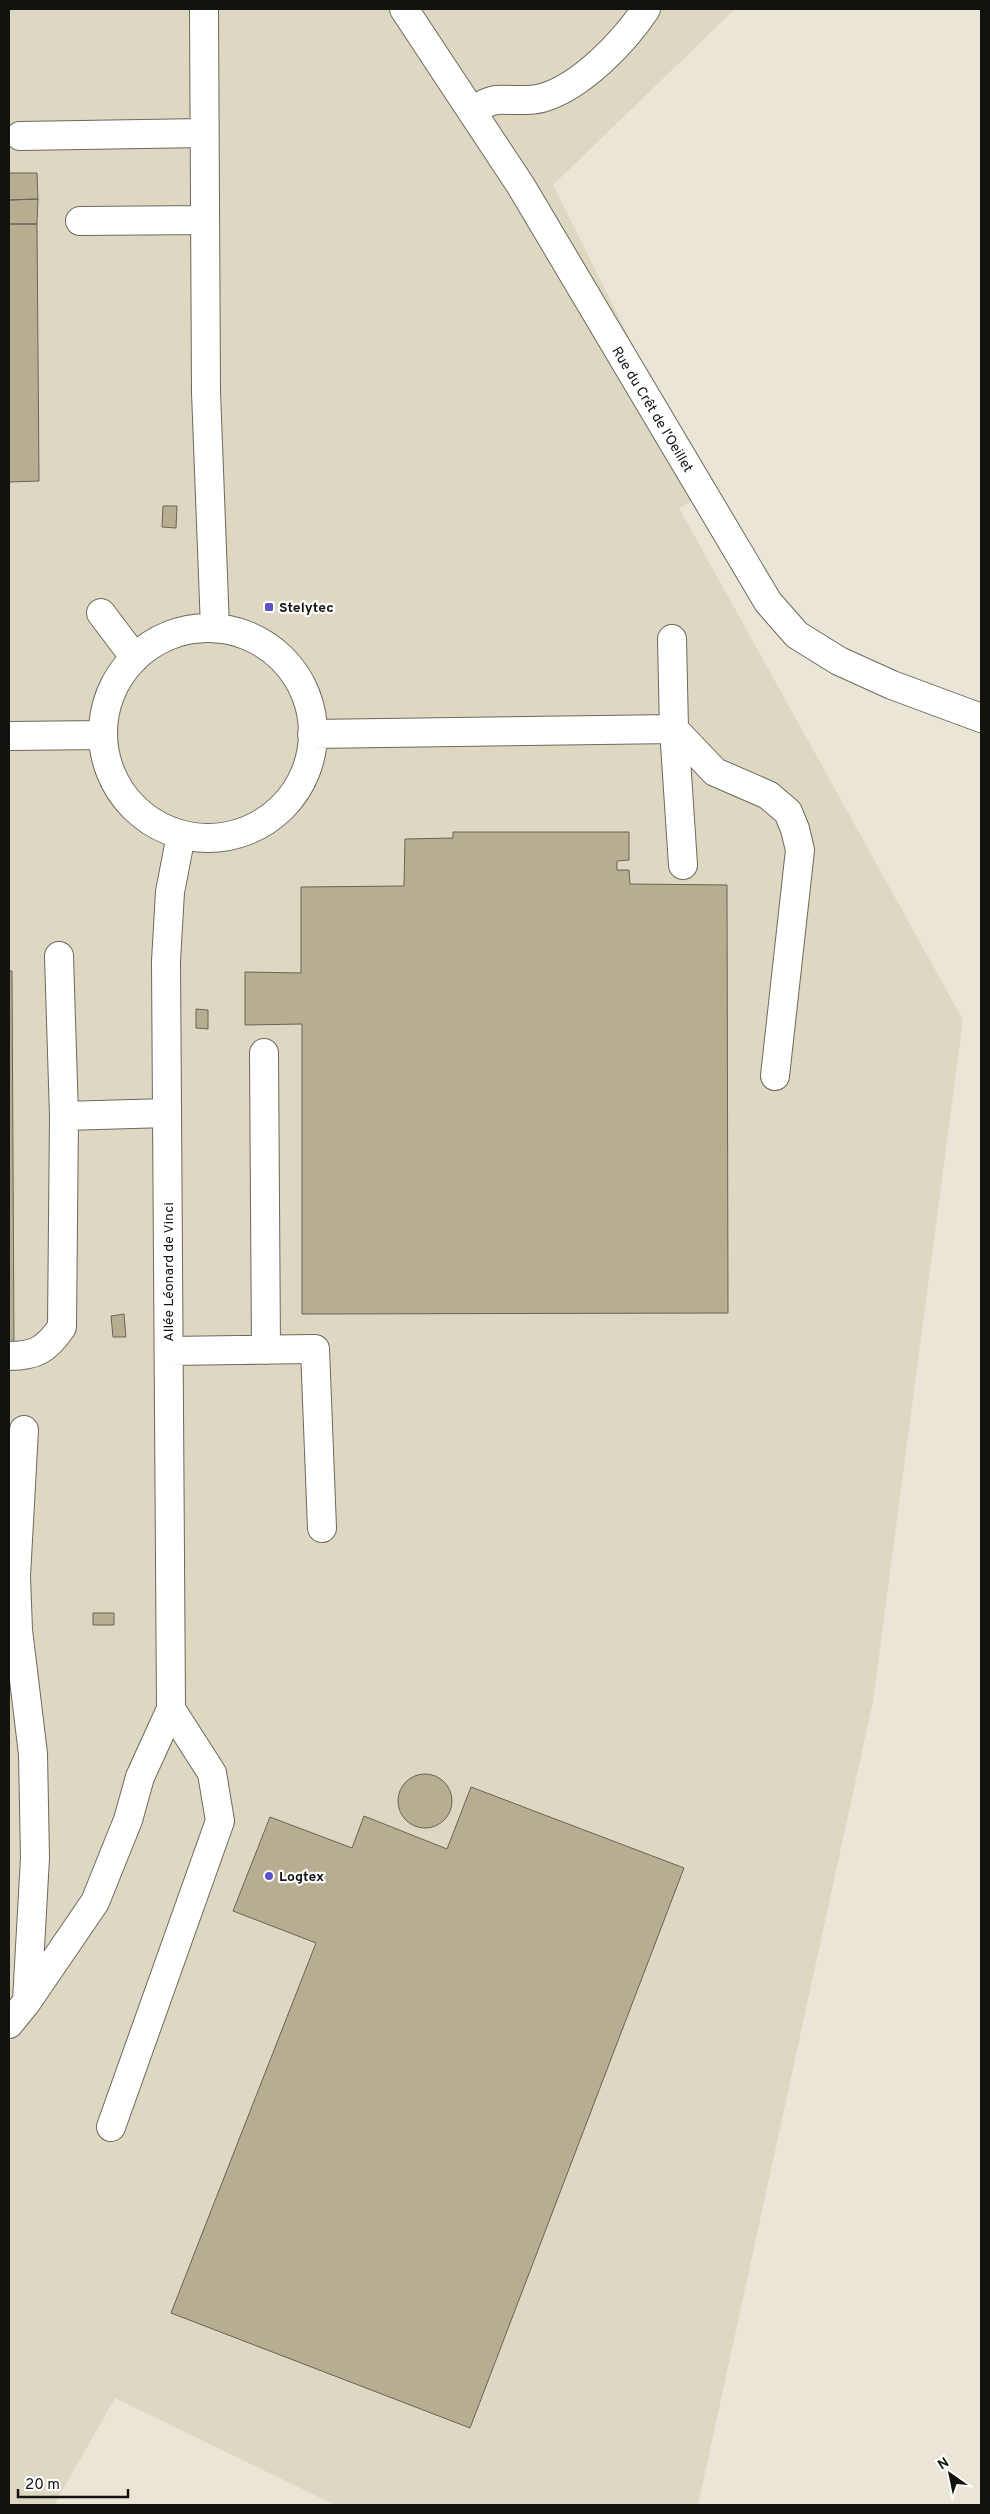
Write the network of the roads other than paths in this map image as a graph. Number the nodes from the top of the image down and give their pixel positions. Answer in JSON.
{"nodes":[{"id":1,"x":204,"y":9,"type":"edge"},
{"id":2,"x":404,"y":9,"type":"edge"},
{"id":3,"x":646,"y":9,"type":"edge"},
{"id":4,"x":472,"y":110,"type":"junction"},
{"id":5,"x":204,"y":133,"type":"junction"},
{"id":6,"x":20,"y":136,"type":"dead end"},
{"id":7,"x":205,"y":220,"type":"junction"},
{"id":8,"x":80,"y":221,"type":"dead end"},
{"id":9,"x":101,"y":612,"type":"dead end"},
{"id":10,"x":215,"y":628,"type":"junction"},
{"id":11,"x":672,"y":639,"type":"dead end"},
{"id":12,"x":135,"y":658,"type":"junction"},
{"id":13,"x":981,"y":718,"type":"edge"},
{"id":14,"x":674,"y":729,"type":"junction"},
{"id":15,"x":312,"y":734,"type":"junction"},
{"id":16,"x":102,"y":735,"type":"junction"},
{"id":17,"x":9,"y":736,"type":"edge"},
{"id":18,"x":181,"y":835,"type":"junction"},
{"id":19,"x":683,"y":866,"type":"dead end"},
{"id":20,"x":58,"y":956,"type":"dead end"},
{"id":21,"x":264,"y":1053,"type":"dead end"},
{"id":22,"x":775,"y":1076,"type":"dead end"},
{"id":23,"x":167,"y":1114,"type":"junction"},
{"id":24,"x":64,"y":1116,"type":"junction"},
{"id":25,"x":266,"y":1350,"type":"junction"},
{"id":26,"x":169,"y":1351,"type":"junction"},
{"id":27,"x":9,"y":1356,"type":"edge"},
{"id":28,"x":24,"y":1430,"type":"dead end"},
{"id":29,"x":322,"y":1528,"type":"dead end"},
{"id":30,"x":171,"y":1709,"type":"junction"},
{"id":31,"x":26,"y":2003,"type":"junction"},
{"id":32,"x":9,"y":2024,"type":"edge"},
{"id":33,"x":111,"y":2127,"type":"dead end"}],
"edges":[{"from":1,"to":5,"type":"street"},
{"from":2,"to":4,"type":"street","name":"Rue du Crêt de l'Oeillet"},
{"from":3,"to":4,"type":"street"},
{"from":4,"to":13,"type":"street","name":"Rue du Crêt de l'Oeillet"},
{"from":5,"to":6,"type":"street"},
{"from":5,"to":7,"type":"street"},
{"from":7,"to":8,"type":"street"},
{"from":7,"to":10,"type":"street"},
{"from":9,"to":12,"type":"street"},
{"from":10,"to":12,"type":"street"},
{"from":10,"to":15,"type":"street"},
{"from":11,"to":14,"type":"street"},
{"from":12,"to":16,"type":"street"},
{"from":14,"to":15,"type":"street"},
{"from":14,"to":19,"type":"street"},
{"from":14,"to":22,"type":"street"},
{"from":15,"to":18,"type":"street"},
{"from":16,"to":17,"type":"street"},
{"from":16,"to":18,"type":"street"},
{"from":18,"to":23,"type":"street","name":"Allée Léonard de Vinci"},
{"from":20,"to":24,"type":"street"},
{"from":21,"to":25,"type":"street"},
{"from":23,"to":24,"type":"street"},
{"from":23,"to":26,"type":"street","name":"Allée Léonard de Vinci"},
{"from":24,"to":27,"type":"street"},
{"from":25,"to":26,"type":"street"},
{"from":25,"to":29,"type":"street"},
{"from":26,"to":30,"type":"street","name":"Allée Léonard de Vinci"},
{"from":28,"to":31,"type":"street"},
{"from":30,"to":31,"type":"street"},
{"from":30,"to":33,"type":"street"},
{"from":31,"to":32,"type":"street"}]}
